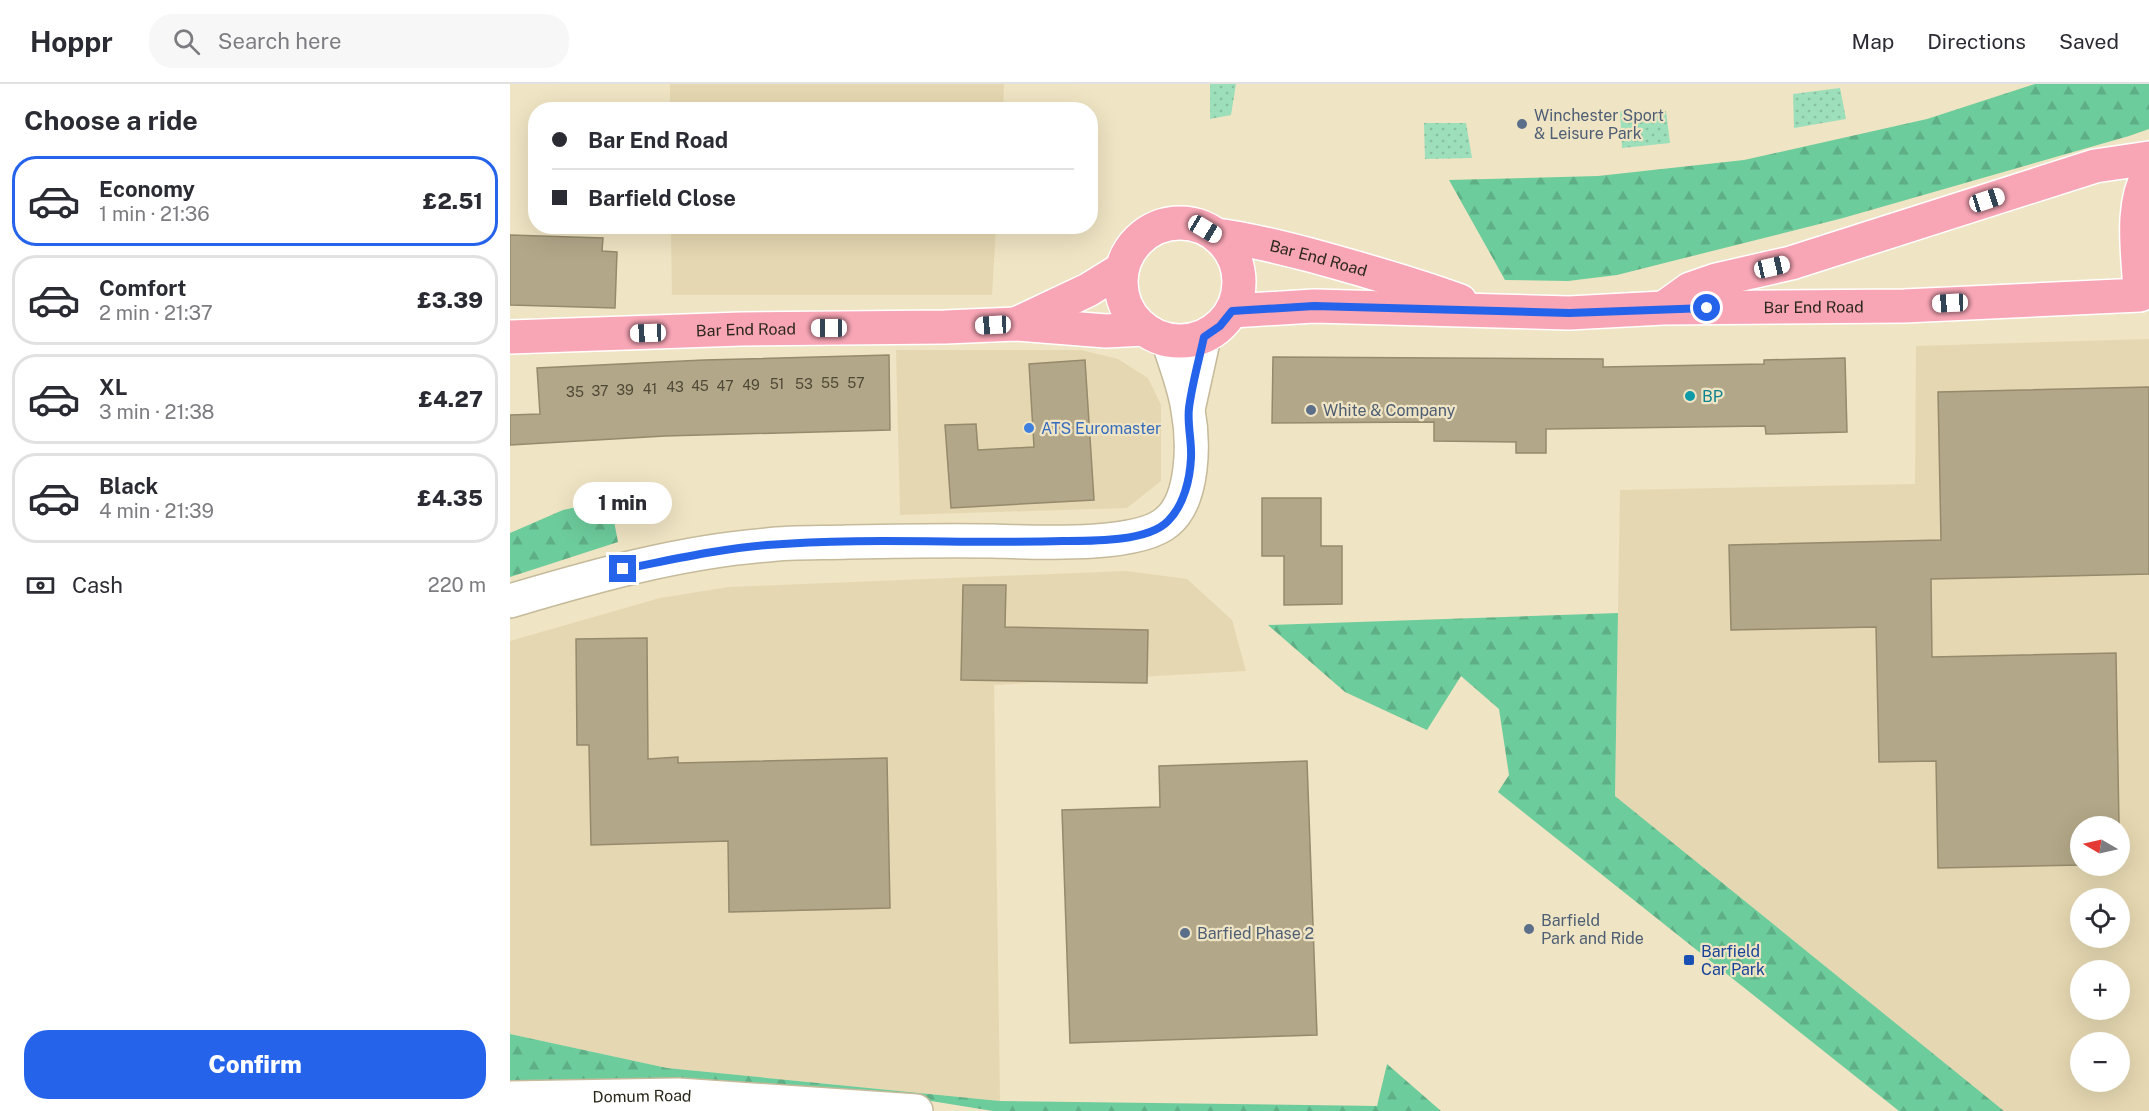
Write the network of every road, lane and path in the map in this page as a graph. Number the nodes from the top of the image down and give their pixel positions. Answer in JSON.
{"nodes":[{"id":1,"x":2149,"y":158,"type":"edge"},
{"id":2,"x":2149,"y":172,"type":"edge"},
{"id":3,"x":1216,"y":235,"type":"junction"},
{"id":4,"x":1122,"y":269,"type":"junction"},
{"id":5,"x":2145,"y":295,"type":"edge"},
{"id":6,"x":1663,"y":308,"type":"junction"},
{"id":7,"x":1487,"y":310,"type":"junction"},
{"id":8,"x":1232,"y":311,"type":"junction"},
{"id":9,"x":1016,"y":324,"type":"junction"},
{"id":10,"x":1156,"y":335,"type":"junction"},
{"id":11,"x":510,"y":337,"type":"edge"},
{"id":12,"x":1204,"y":337,"type":"junction"},
{"id":13,"x":1188,"y":410,"type":"junction"},
{"id":14,"x":510,"y":601,"type":"edge"},
{"id":15,"x":510,"y":1098,"type":"edge"},
{"id":16,"x":916,"y":1111,"type":"edge"}],
"edges":[{"from":1,"to":6,"type":"main road"},
{"from":2,"to":5,"type":"main road","name":"Bar End Road"},
{"from":3,"to":4,"type":"main road"},
{"from":3,"to":7,"type":"main road","name":"Bar End Road"},
{"from":3,"to":8,"type":"main road"},
{"from":4,"to":9,"type":"main road","name":"Bar End Road"},
{"from":4,"to":10,"type":"main road"},
{"from":5,"to":6,"type":"main road","name":"Bar End Road"},
{"from":6,"to":7,"type":"main road","name":"Bar End Road"},
{"from":7,"to":8,"type":"main road","name":"Bar End Road"},
{"from":8,"to":12,"type":"main road"},
{"from":9,"to":10,"type":"main road","name":"Bar End Road"},
{"from":9,"to":11,"type":"main road","name":"Bar End Road"},
{"from":10,"to":12,"type":"main road"},
{"from":10,"to":13,"type":"street"},
{"from":12,"to":13,"type":"street"},
{"from":13,"to":14,"type":"street"},
{"from":15,"to":16,"type":"street","name":"Domum Road"}]}
